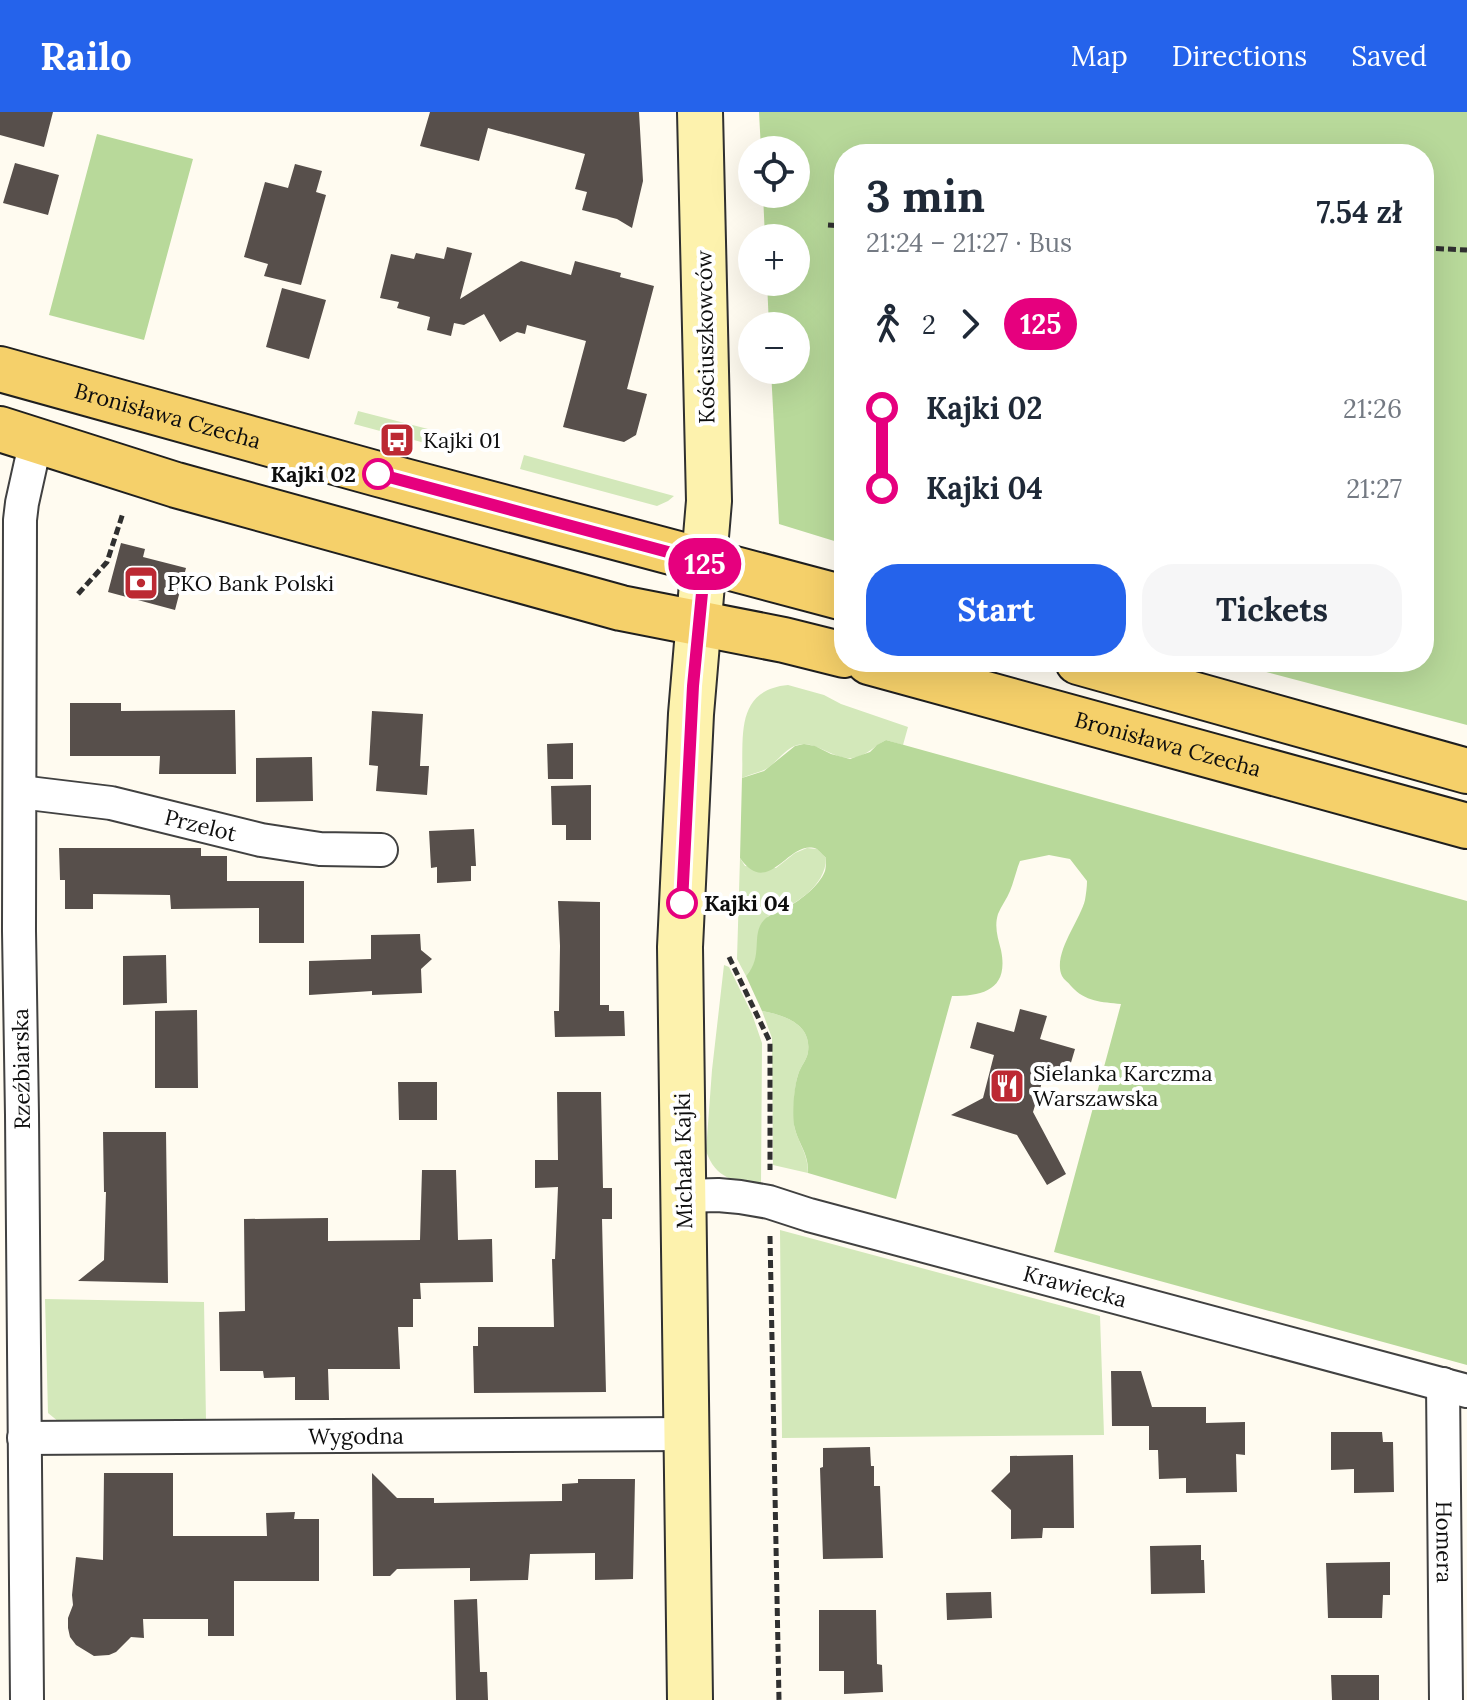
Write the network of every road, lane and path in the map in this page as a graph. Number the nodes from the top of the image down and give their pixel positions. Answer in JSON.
{"nodes":[{"id":1,"x":700,"y":112,"type":"edge"},
{"id":2,"x":828,"y":225,"type":"dead end"},
{"id":3,"x":834,"y":225,"type":"edge"},
{"id":4,"x":1434,"y":248,"type":"edge"},
{"id":5,"x":1467,"y":250,"type":"edge"},
{"id":6,"x":0,"y":369,"type":"edge"},
{"id":7,"x":18,"y":434,"type":"edge"},
{"id":8,"x":123,"y":513,"type":"dead end"},
{"id":9,"x":705,"y":562,"type":"junction"},
{"id":10,"x":78,"y":594,"type":"dead end"},
{"id":11,"x":834,"y":595,"type":"edge"},
{"id":12,"x":698,"y":623,"type":"junction"},
{"id":13,"x":834,"y":652,"type":"edge"},
{"id":14,"x":905,"y":672,"type":"edge"},
{"id":15,"x":1114,"y":672,"type":"edge"},
{"id":16,"x":1467,"y":771,"type":"edge"},
{"id":17,"x":20,"y":792,"type":"junction"},
{"id":18,"x":1467,"y":826,"type":"edge"},
{"id":19,"x":381,"y":850,"type":"dead end"},
{"id":20,"x":729,"y":957,"type":"dead end"},
{"id":21,"x":11,"y":1123,"type":"edge"},
{"id":22,"x":683,"y":1196,"type":"junction"},
{"id":23,"x":769,"y":1202,"type":"junction"},
{"id":24,"x":1455,"y":1388,"type":"edge"},
{"id":25,"x":687,"y":1434,"type":"junction"},
{"id":26,"x":24,"y":1438,"type":"junction"},
{"id":27,"x":27,"y":1700,"type":"edge"},
{"id":28,"x":690,"y":1700,"type":"edge"},
{"id":29,"x":779,"y":1700,"type":"edge"},
{"id":30,"x":1446,"y":1700,"type":"edge"}],
"edges":[{"from":1,"to":9,"type":"street","name":"Kościuszkowców"},
{"from":2,"to":3,"type":"path"},
{"from":4,"to":5,"type":"path"},
{"from":6,"to":9,"type":"main road","name":"Bronisława Czecha"},
{"from":7,"to":12,"type":"main road"},
{"from":7,"to":17,"type":"street","name":"Rzeźbiarska"},
{"from":8,"to":10,"type":"path"},
{"from":9,"to":11,"type":"main road","name":"Bronisława Czecha"},
{"from":9,"to":12,"type":"street","name":"Kościuszkowców"},
{"from":12,"to":13,"type":"main road"},
{"from":12,"to":22,"type":"street","name":"Michała Kajki"},
{"from":14,"to":18,"type":"main road","name":"Bronisława Czecha"},
{"from":15,"to":16,"type":"main road"},
{"from":17,"to":19,"type":"street","name":"Przelot"},
{"from":17,"to":21,"type":"street","name":"Rzeźbiarska"},
{"from":20,"to":23,"type":"path"},
{"from":21,"to":26,"type":"street","name":"Rzeźbiarska"},
{"from":22,"to":23,"type":"street","name":"Krawiecka"},
{"from":22,"to":25,"type":"street","name":"Michała Kajki"},
{"from":23,"to":24,"type":"street","name":"Krawiecka"},
{"from":23,"to":29,"type":"path"},
{"from":24,"to":30,"type":"street","name":"Homera"},
{"from":25,"to":26,"type":"street","name":"Wygodna"},
{"from":25,"to":28,"type":"street","name":"Michała Kajki"},
{"from":26,"to":27,"type":"street","name":"Rzeźbiarska"}]}
